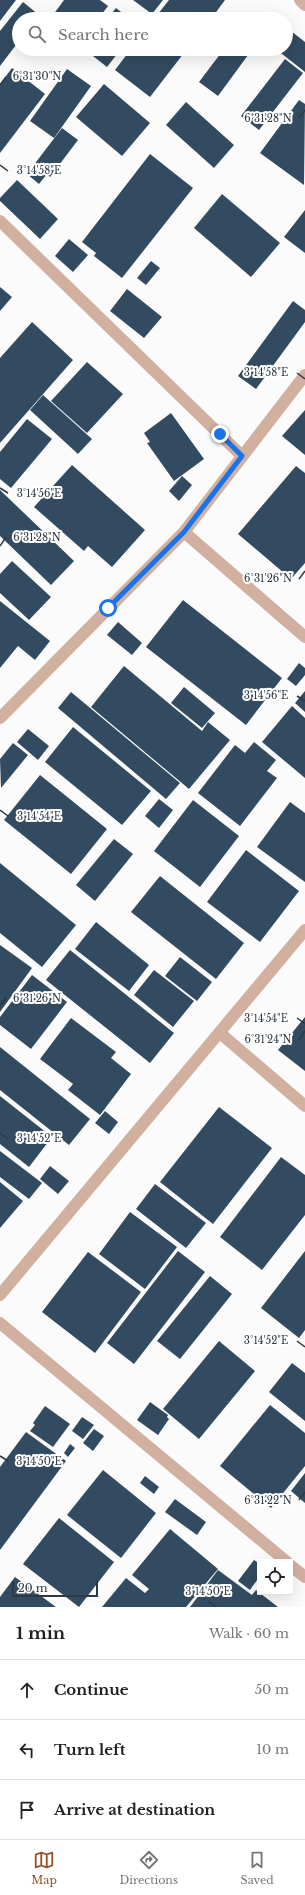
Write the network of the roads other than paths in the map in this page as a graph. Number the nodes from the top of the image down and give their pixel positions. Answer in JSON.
{"nodes":[{"id":1,"x":300,"y":0,"type":"edge"},
{"id":2,"x":305,"y":5,"type":"edge"},
{"id":3,"x":0,"y":221,"type":"edge"},
{"id":4,"x":305,"y":375,"type":"edge"},
{"id":5,"x":242,"y":456,"type":"junction"},
{"id":6,"x":184,"y":532,"type":"junction"},
{"id":7,"x":305,"y":637,"type":"edge"},
{"id":8,"x":0,"y":718,"type":"edge"},
{"id":9,"x":305,"y":930,"type":"edge"},
{"id":10,"x":220,"y":1033,"type":"junction"},
{"id":11,"x":305,"y":1106,"type":"edge"},
{"id":12,"x":0,"y":1295,"type":"edge"},
{"id":13,"x":0,"y":1323,"type":"edge"},
{"id":14,"x":283,"y":1559,"type":"edge"},
{"id":15,"x":293,"y":1567,"type":"edge"},
{"id":16,"x":305,"y":1577,"type":"edge"}],
"edges":[{"from":1,"to":2,"type":"street"},
{"from":3,"to":5,"type":"street"},
{"from":4,"to":5,"type":"street"},
{"from":5,"to":6,"type":"street"},
{"from":6,"to":7,"type":"street"},
{"from":6,"to":8,"type":"street"},
{"from":9,"to":10,"type":"street"},
{"from":10,"to":11,"type":"street"},
{"from":10,"to":12,"type":"street"},
{"from":13,"to":14,"type":"street"},
{"from":15,"to":16,"type":"street"}]}
